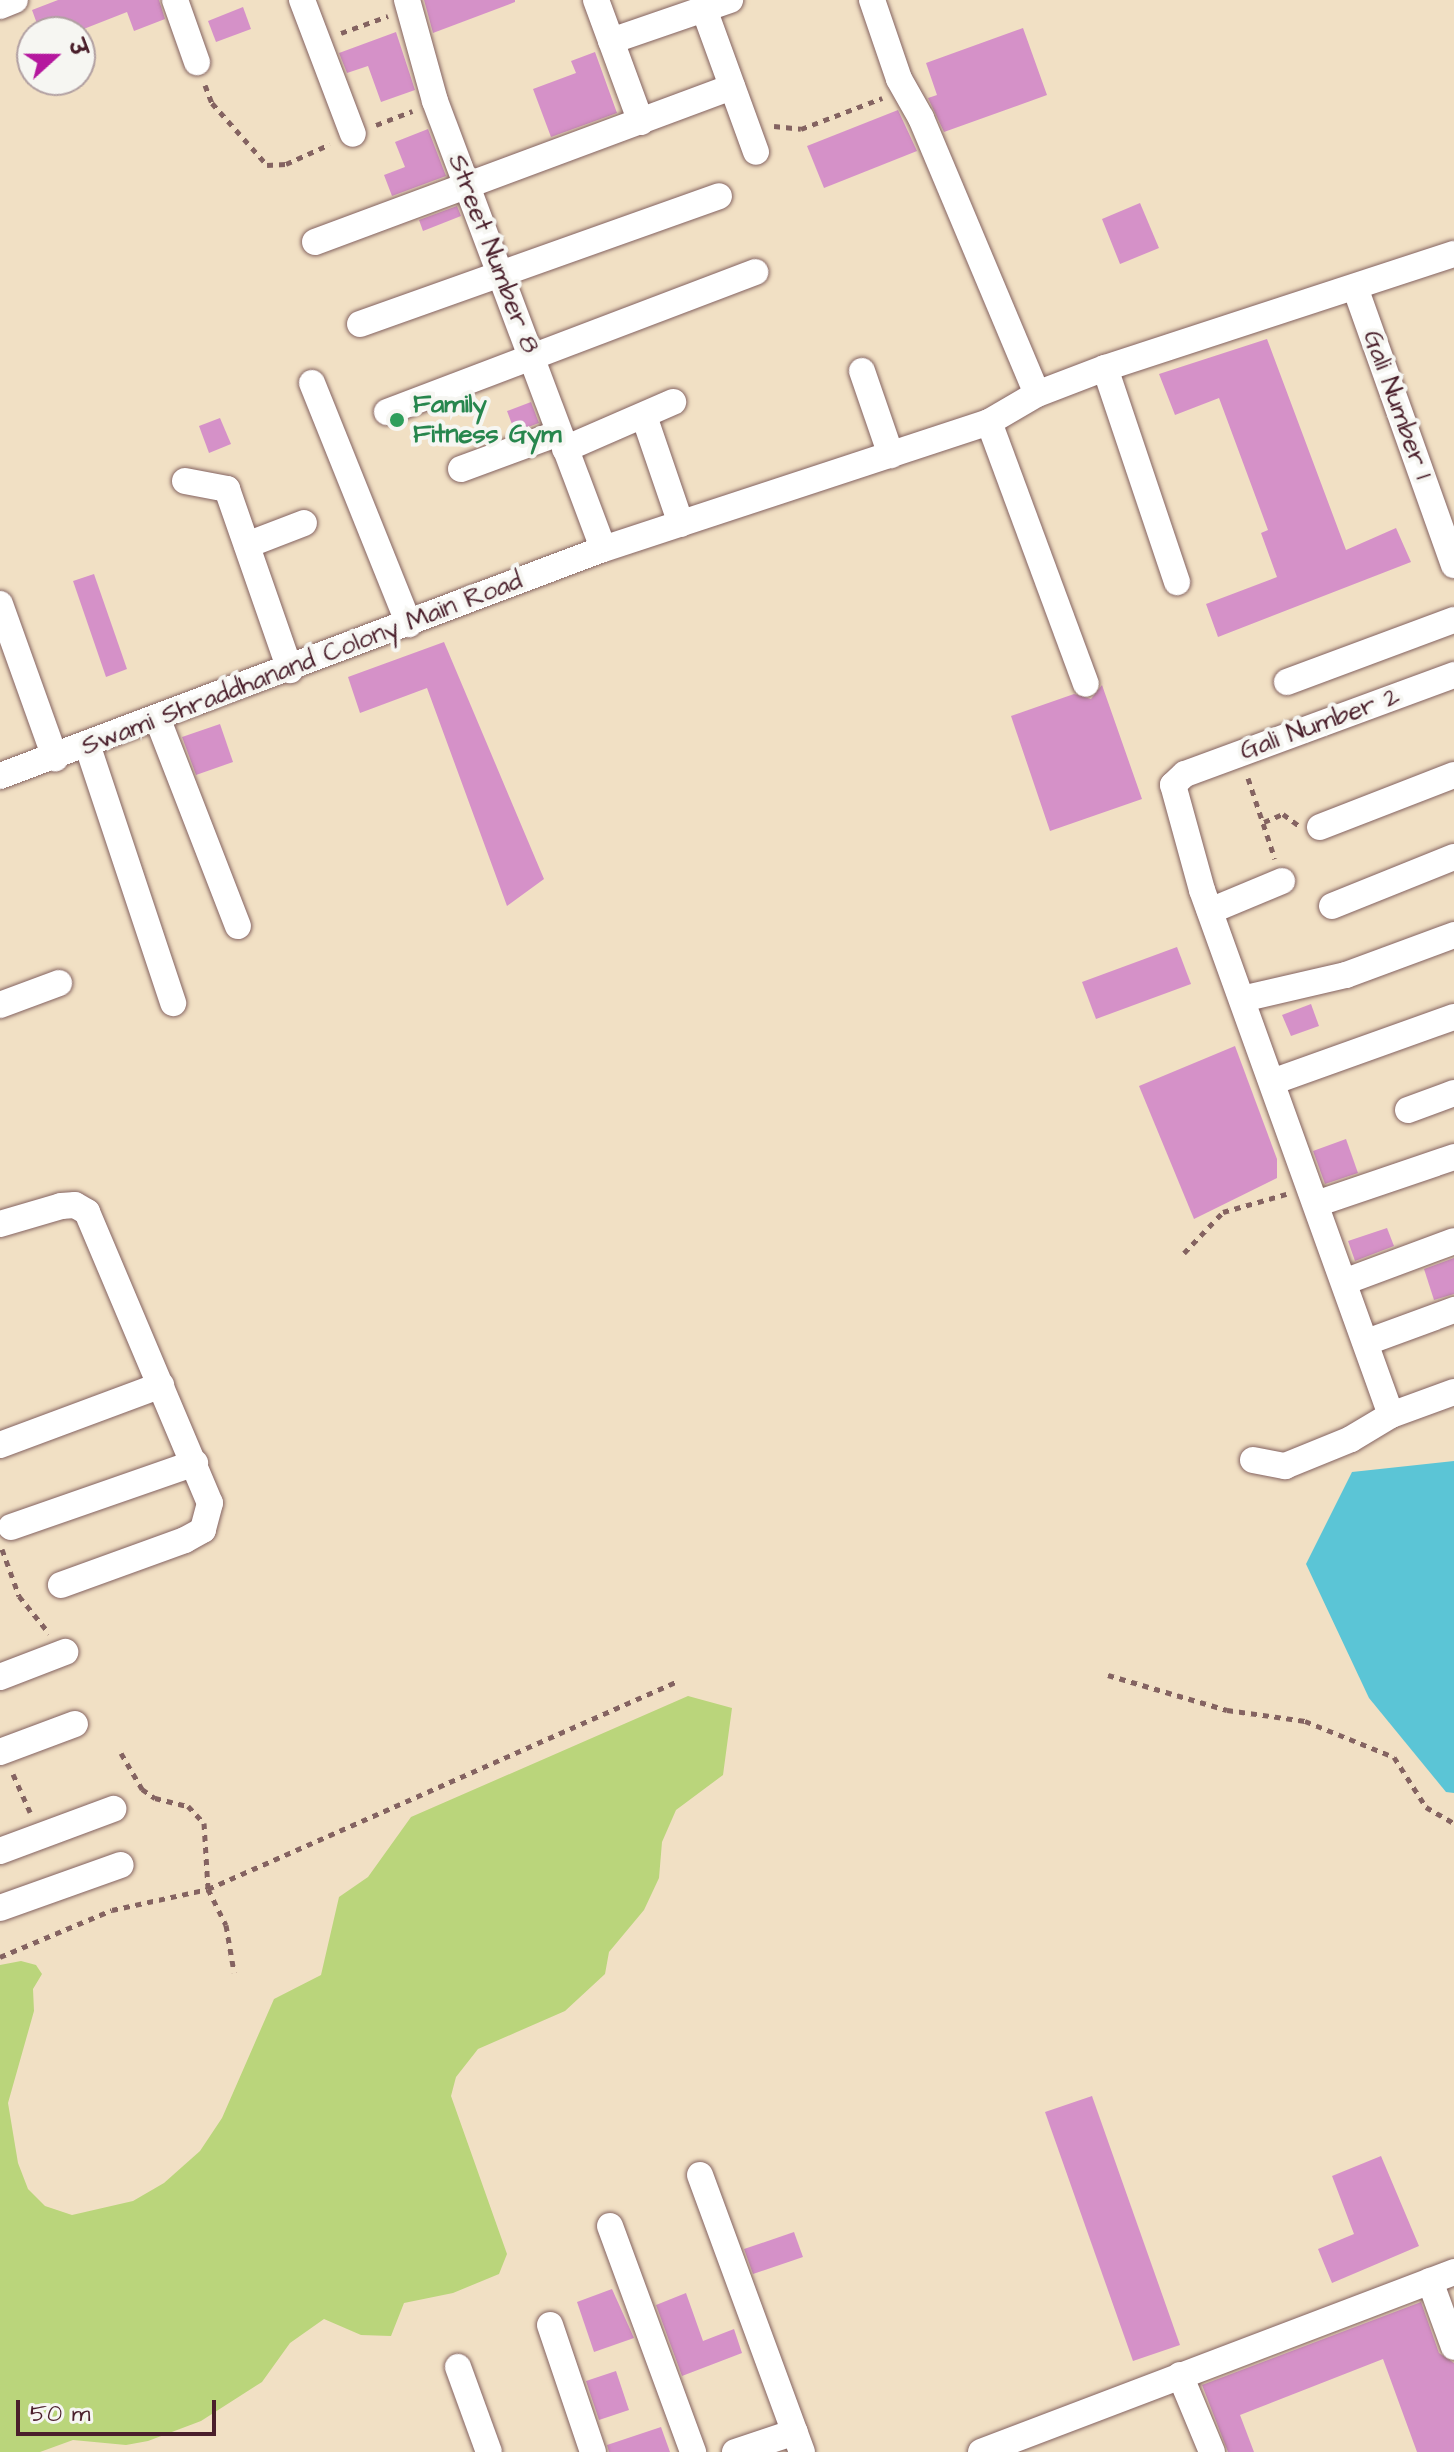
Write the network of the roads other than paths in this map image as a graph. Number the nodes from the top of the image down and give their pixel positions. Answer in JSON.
{"nodes":[{"id":1,"x":15,"y":0,"type":"edge"},
{"id":2,"x":175,"y":0,"type":"edge"},
{"id":3,"x":302,"y":0,"type":"edge"},
{"id":4,"x":596,"y":0,"type":"edge"},
{"id":5,"x":730,"y":0,"type":"edge"},
{"id":6,"x":872,"y":0,"type":"edge"},
{"id":7,"x":408,"y":4,"type":"edge"},
{"id":8,"x":0,"y":6,"type":"edge"},
{"id":9,"x":704,"y":9,"type":"junction"},
{"id":10,"x":611,"y":41,"type":"junction"},
{"id":11,"x":197,"y":62,"type":"road end"},
{"id":12,"x":732,"y":87,"type":"junction"},
{"id":13,"x":641,"y":122,"type":"junction"},
{"id":14,"x":353,"y":134,"type":"dead end"},
{"id":15,"x":756,"y":152,"type":"dead end"},
{"id":16,"x":467,"y":185,"type":"junction"},
{"id":17,"x":719,"y":196,"type":"dead end"},
{"id":18,"x":315,"y":242,"type":"dead end"},
{"id":19,"x":1454,"y":254,"type":"edge"},
{"id":20,"x":501,"y":271,"type":"junction"},
{"id":21,"x":755,"y":272,"type":"dead end"},
{"id":22,"x":1356,"y":290,"type":"junction"},
{"id":23,"x":360,"y":324,"type":"dead end"},
{"id":24,"x":532,"y":357,"type":"junction"},
{"id":25,"x":1105,"y":368,"type":"junction"},
{"id":26,"x":862,"y":371,"type":"dead end"},
{"id":27,"x":312,"y":383,"type":"dead end"},
{"id":28,"x":1037,"y":394,"type":"junction"},
{"id":29,"x":673,"y":402,"type":"dead end"},
{"id":30,"x":387,"y":412,"type":"dead end"},
{"id":31,"x":644,"y":416,"type":"junction"},
{"id":32,"x":989,"y":422,"type":"junction"},
{"id":33,"x":562,"y":441,"type":"junction"},
{"id":34,"x":891,"y":455,"type":"junction"},
{"id":35,"x":461,"y":469,"type":"dead end"},
{"id":36,"x":185,"y":481,"type":"dead end"},
{"id":37,"x":304,"y":523,"type":"dead end"},
{"id":38,"x":681,"y":524,"type":"junction"},
{"id":39,"x":247,"y":545,"type":"junction"},
{"id":40,"x":603,"y":549,"type":"junction"},
{"id":41,"x":1454,"y":565,"type":"edge"},
{"id":42,"x":1177,"y":582,"type":"dead end"},
{"id":43,"x":0,"y":604,"type":"edge"},
{"id":44,"x":1454,"y":620,"type":"edge"},
{"id":45,"x":409,"y":624,"type":"junction"},
{"id":46,"x":290,"y":670,"type":"junction"},
{"id":47,"x":1454,"y":675,"type":"edge"},
{"id":48,"x":1287,"y":682,"type":"dead end"},
{"id":49,"x":1086,"y":684,"type":"dead end"},
{"id":50,"x":158,"y":720,"type":"junction"},
{"id":51,"x":88,"y":747,"type":"junction"},
{"id":52,"x":55,"y":758,"type":"junction"},
{"id":53,"x":1454,"y":775,"type":"edge"},
{"id":54,"x":0,"y":776,"type":"edge"},
{"id":55,"x":1320,"y":827,"type":"dead end"},
{"id":56,"x":1454,"y":857,"type":"edge"},
{"id":57,"x":1282,"y":881,"type":"road end"},
{"id":58,"x":1332,"y":906,"type":"dead end"},
{"id":59,"x":1210,"y":911,"type":"junction"},
{"id":60,"x":238,"y":926,"type":"dead end"},
{"id":61,"x":1454,"y":935,"type":"edge"},
{"id":62,"x":59,"y":983,"type":"dead end"},
{"id":63,"x":1242,"y":999,"type":"junction"},
{"id":64,"x":173,"y":1003,"type":"dead end"},
{"id":65,"x":0,"y":1005,"type":"edge"},
{"id":66,"x":1454,"y":1017,"type":"edge"},
{"id":67,"x":1272,"y":1082,"type":"junction"},
{"id":68,"x":1454,"y":1093,"type":"edge"},
{"id":69,"x":1408,"y":1110,"type":"dead end"},
{"id":70,"x":1454,"y":1157,"type":"edge"},
{"id":71,"x":1312,"y":1193,"type":"junction"},
{"id":72,"x":0,"y":1224,"type":"edge"},
{"id":73,"x":1454,"y":1241,"type":"edge"},
{"id":74,"x":1344,"y":1282,"type":"junction"},
{"id":75,"x":1454,"y":1310,"type":"edge"},
{"id":76,"x":1367,"y":1342,"type":"junction"},
{"id":77,"x":161,"y":1385,"type":"junction"},
{"id":78,"x":1454,"y":1392,"type":"edge"},
{"id":79,"x":1391,"y":1415,"type":"junction"},
{"id":80,"x":0,"y":1445,"type":"edge"},
{"id":81,"x":1253,"y":1460,"type":"dead end"},
{"id":82,"x":195,"y":1463,"type":"junction"},
{"id":83,"x":6,"y":1536,"type":"edge"},
{"id":84,"x":61,"y":1585,"type":"dead end"},
{"id":85,"x":65,"y":1652,"type":"road end"},
{"id":86,"x":0,"y":1677,"type":"edge"},
{"id":87,"x":75,"y":1724,"type":"dead end"},
{"id":88,"x":2,"y":1751,"type":"edge"},
{"id":89,"x":113,"y":1809,"type":"dead end"},
{"id":90,"x":0,"y":1851,"type":"edge"},
{"id":91,"x":121,"y":1865,"type":"dead end"},
{"id":92,"x":0,"y":1908,"type":"edge"},
{"id":93,"x":700,"y":2175,"type":"dead end"},
{"id":94,"x":610,"y":2226,"type":"dead end"},
{"id":95,"x":1442,"y":2277,"type":"edge"},
{"id":96,"x":550,"y":2325,"type":"dead end"},
{"id":97,"x":1454,"y":2347,"type":"edge"},
{"id":98,"x":458,"y":2367,"type":"dead end"},
{"id":99,"x":1180,"y":2375,"type":"junction"},
{"id":100,"x":799,"y":2442,"type":"edge"},
{"id":101,"x":489,"y":2452,"type":"edge"},
{"id":102,"x":593,"y":2452,"type":"edge"},
{"id":103,"x":693,"y":2452,"type":"edge"},
{"id":104,"x":735,"y":2452,"type":"edge"},
{"id":105,"x":981,"y":2452,"type":"edge"},
{"id":106,"x":1212,"y":2452,"type":"edge"}],
"edges":[{"from":1,"to":8,"type":"street"},
{"from":2,"to":11,"type":"street"},
{"from":3,"to":14,"type":"street"},
{"from":4,"to":10,"type":"street"},
{"from":5,"to":9,"type":"street"},
{"from":6,"to":28,"type":"street"},
{"from":7,"to":16,"type":"street","name":"Street Number 8"},
{"from":9,"to":10,"type":"street"},
{"from":9,"to":12,"type":"street"},
{"from":10,"to":13,"type":"street"},
{"from":12,"to":13,"type":"street"},
{"from":12,"to":15,"type":"street"},
{"from":13,"to":16,"type":"street"},
{"from":16,"to":18,"type":"street"},
{"from":16,"to":20,"type":"street","name":"Street Number 8"},
{"from":17,"to":20,"type":"street"},
{"from":19,"to":22,"type":"street","name":"Swami Shraddhanand Colony Main Road"},
{"from":20,"to":23,"type":"street"},
{"from":20,"to":24,"type":"street","name":"Street Number 8"},
{"from":21,"to":24,"type":"street"},
{"from":22,"to":25,"type":"street","name":"Swami Shraddhanand Colony Main Road"},
{"from":22,"to":41,"type":"street","name":"Gali Number 1"},
{"from":24,"to":30,"type":"street"},
{"from":24,"to":33,"type":"street","name":"Street Number 8"},
{"from":25,"to":28,"type":"street","name":"Swami Shraddhanand Colony Main Road"},
{"from":25,"to":42,"type":"street"},
{"from":26,"to":34,"type":"street"},
{"from":27,"to":45,"type":"street"},
{"from":28,"to":32,"type":"street","name":"Swami Shraddhanand Colony Main Road"},
{"from":29,"to":31,"type":"street"},
{"from":31,"to":33,"type":"street"},
{"from":31,"to":38,"type":"street"},
{"from":32,"to":34,"type":"street","name":"Swami Shraddhanand Colony Main Road"},
{"from":32,"to":49,"type":"street"},
{"from":33,"to":35,"type":"street"},
{"from":33,"to":40,"type":"street","name":"Street Number 8"},
{"from":34,"to":38,"type":"street","name":"Swami Shraddhanand Colony Main Road"},
{"from":36,"to":39,"type":"street"},
{"from":37,"to":39,"type":"street"},
{"from":38,"to":40,"type":"street","name":"Swami Shraddhanand Colony Main Road"},
{"from":39,"to":46,"type":"street"},
{"from":40,"to":45,"type":"street","name":"Swami Shraddhanand Colony Main Road"},
{"from":43,"to":52,"type":"street"},
{"from":44,"to":48,"type":"street"},
{"from":45,"to":46,"type":"street","name":"Swami Shraddhanand Colony Main Road"},
{"from":46,"to":50,"type":"street","name":"Swami Shraddhanand Colony Main Road"},
{"from":47,"to":59,"type":"street","name":"Gali Number 2"},
{"from":50,"to":51,"type":"street","name":"Swami Shraddhanand Colony Main Road"},
{"from":50,"to":60,"type":"street"},
{"from":51,"to":52,"type":"street","name":"Swami Shraddhanand Colony Main Road"},
{"from":51,"to":64,"type":"street"},
{"from":52,"to":54,"type":"street","name":"Swami Shraddhanand Colony Main Road"},
{"from":53,"to":55,"type":"street"},
{"from":56,"to":58,"type":"street"},
{"from":57,"to":59,"type":"street"},
{"from":59,"to":63,"type":"street"},
{"from":61,"to":63,"type":"street"},
{"from":62,"to":65,"type":"street"},
{"from":63,"to":67,"type":"street"},
{"from":66,"to":67,"type":"street"},
{"from":67,"to":71,"type":"street"},
{"from":68,"to":69,"type":"street"},
{"from":70,"to":71,"type":"street"},
{"from":71,"to":74,"type":"street"},
{"from":72,"to":77,"type":"street"},
{"from":73,"to":74,"type":"street"},
{"from":74,"to":76,"type":"street"},
{"from":75,"to":76,"type":"street"},
{"from":76,"to":79,"type":"street"},
{"from":77,"to":80,"type":"street"},
{"from":77,"to":82,"type":"street"},
{"from":78,"to":79,"type":"street"},
{"from":79,"to":81,"type":"street"},
{"from":82,"to":83,"type":"street"},
{"from":82,"to":84,"type":"street"},
{"from":85,"to":86,"type":"street"},
{"from":87,"to":88,"type":"street"},
{"from":89,"to":90,"type":"street"},
{"from":91,"to":92,"type":"street"},
{"from":93,"to":100,"type":"street"},
{"from":94,"to":103,"type":"street"},
{"from":95,"to":97,"type":"street"},
{"from":95,"to":99,"type":"street"},
{"from":96,"to":102,"type":"street"},
{"from":98,"to":101,"type":"street"},
{"from":99,"to":105,"type":"street"},
{"from":99,"to":106,"type":"street"},
{"from":100,"to":104,"type":"street"}]}
